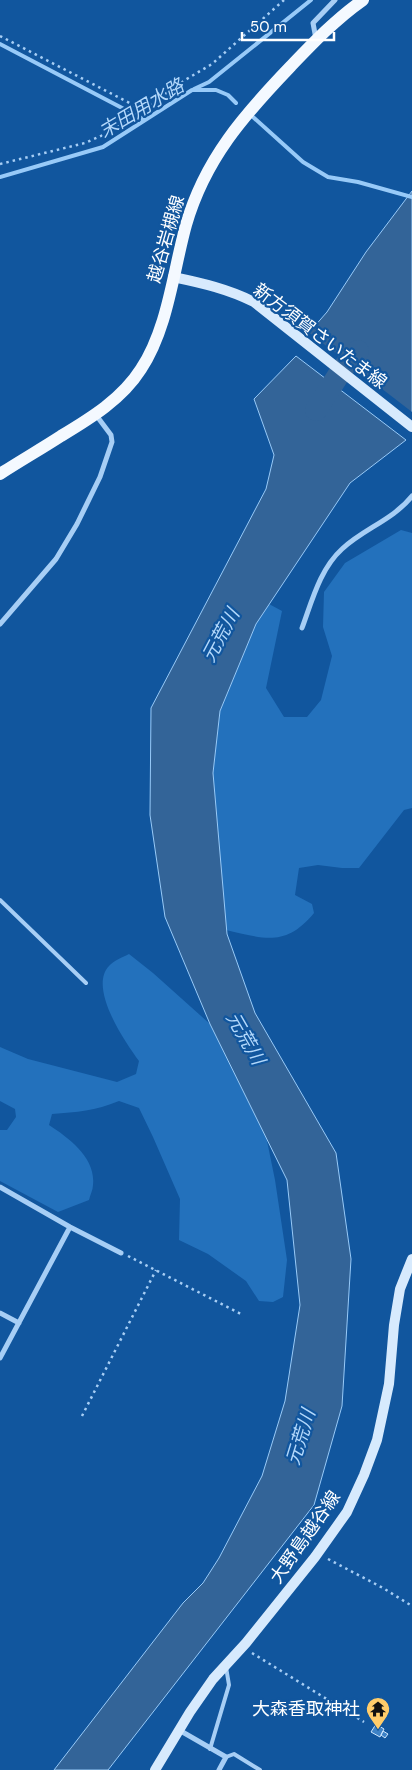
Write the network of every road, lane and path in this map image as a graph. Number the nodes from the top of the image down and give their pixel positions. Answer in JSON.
{"nodes":[{"id":1,"x":284,"y":0,"type":"edge"},
{"id":2,"x":335,"y":0,"type":"edge"},
{"id":3,"x":363,"y":0,"type":"edge"},
{"id":4,"x":0,"y":36,"type":"edge"},
{"id":5,"x":316,"y":40,"type":"junction"},
{"id":6,"x":143,"y":110,"type":"junction"},
{"id":7,"x":0,"y":164,"type":"edge"},
{"id":8,"x":173,"y":276,"type":"junction"},
{"id":9,"x":96,"y":415,"type":"junction"},
{"id":10,"x":412,"y":427,"type":"edge"},
{"id":11,"x":0,"y":474,"type":"edge"},
{"id":12,"x":412,"y":496,"type":"edge"},
{"id":13,"x":0,"y":624,"type":"edge"},
{"id":14,"x":302,"y":628,"type":"dead end"},
{"id":15,"x":0,"y":900,"type":"edge"},
{"id":16,"x":86,"y":983,"type":"dead end"},
{"id":17,"x":0,"y":1188,"type":"edge"},
{"id":18,"x":70,"y":1227,"type":"junction"},
{"id":19,"x":121,"y":1253,"type":"joint"},
{"id":20,"x":412,"y":1259,"type":"edge"},
{"id":21,"x":156,"y":1270,"type":"junction"},
{"id":22,"x":0,"y":1314,"type":"edge"},
{"id":23,"x":242,"y":1315,"type":"dead end"},
{"id":24,"x":19,"y":1323,"type":"junction"},
{"id":25,"x":0,"y":1358,"type":"edge"},
{"id":26,"x":82,"y":1416,"type":"dead end"},
{"id":27,"x":318,"y":1554,"type":"junction"},
{"id":28,"x":412,"y":1606,"type":"edge"},
{"id":29,"x":242,"y":1647,"type":"junction"},
{"id":30,"x":226,"y":1665,"type":"junction"},
{"id":31,"x":364,"y":1722,"type":"dead end"},
{"id":32,"x":179,"y":1730,"type":"junction"},
{"id":33,"x":210,"y":1749,"type":"junction"},
{"id":34,"x":226,"y":1757,"type":"junction"},
{"id":35,"x":155,"y":1770,"type":"edge"},
{"id":36,"x":219,"y":1770,"type":"edge"},
{"id":37,"x":260,"y":1770,"type":"edge"}],
"edges":[{"from":1,"to":6,"type":"path"},
{"from":2,"to":5,"type":"street"},
{"from":3,"to":5,"type":"main road","name":"越谷岩槻線"},
{"from":4,"to":6,"type":"path"},
{"from":5,"to":8,"type":"main road","name":"越谷岩槻線"},
{"from":6,"to":7,"type":"path"},
{"from":8,"to":9,"type":"main road","name":"越谷岩槻線"},
{"from":8,"to":10,"type":"main road","name":"新方須賀さいたま線"},
{"from":9,"to":11,"type":"main road","name":"越谷岩槻線"},
{"from":9,"to":13,"type":"street"},
{"from":12,"to":14,"type":"street"},
{"from":15,"to":16,"type":"lane"},
{"from":17,"to":18,"type":"street"},
{"from":18,"to":19,"type":"street"},
{"from":18,"to":24,"type":"street"},
{"from":19,"to":21,"type":"path"},
{"from":20,"to":27,"type":"main road","name":"大野島越谷線"},
{"from":21,"to":23,"type":"path"},
{"from":21,"to":26,"type":"path"},
{"from":22,"to":24,"type":"street"},
{"from":24,"to":25,"type":"street"},
{"from":27,"to":28,"type":"path"},
{"from":27,"to":29,"type":"main road","name":"大野島越谷線"},
{"from":29,"to":30,"type":"main road","name":"大野島越谷線"},
{"from":29,"to":31,"type":"path"},
{"from":30,"to":32,"type":"main road","name":"大野島越谷線"},
{"from":30,"to":33,"type":"lane"},
{"from":32,"to":33,"type":"street"},
{"from":32,"to":35,"type":"main road","name":"大野島越谷線"},
{"from":33,"to":34,"type":"street"},
{"from":34,"to":36,"type":"street"},
{"from":34,"to":37,"type":"lane"}]}
